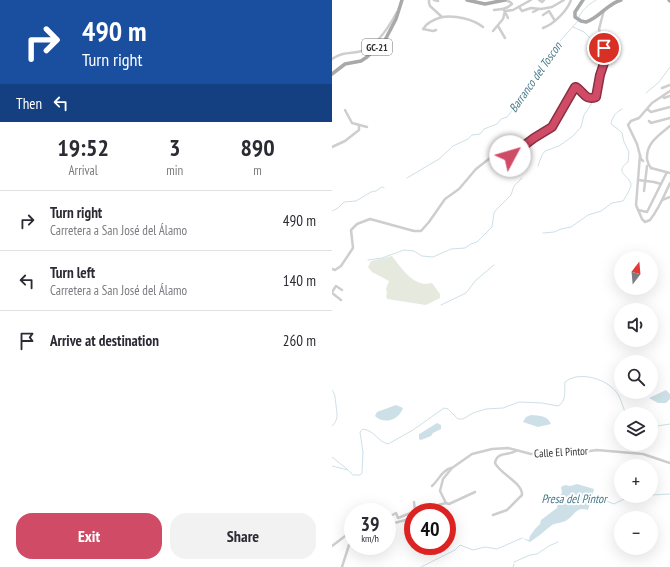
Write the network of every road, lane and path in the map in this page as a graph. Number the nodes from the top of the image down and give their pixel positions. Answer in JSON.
{"nodes":[{"id":1,"x":402,"y":0,"type":"edge"},
{"id":2,"x":429,"y":0,"type":"edge"},
{"id":3,"x":468,"y":0,"type":"edge"},
{"id":4,"x":505,"y":0,"type":"edge"},
{"id":5,"x":531,"y":0,"type":"edge"},
{"id":6,"x":544,"y":0,"type":"edge"},
{"id":7,"x":564,"y":0,"type":"edge"},
{"id":8,"x":571,"y":0,"type":"edge"},
{"id":9,"x":583,"y":0,"type":"edge"},
{"id":10,"x":621,"y":0,"type":"edge"},
{"id":11,"x":540,"y":1,"type":"edge"},
{"id":12,"x":519,"y":7,"type":"junction"},
{"id":13,"x":539,"y":9,"type":"junction"},
{"id":14,"x":494,"y":10,"type":"dead end"},
{"id":15,"x":504,"y":10,"type":"junction"},
{"id":16,"x":399,"y":11,"type":"junction"},
{"id":17,"x":533,"y":12,"type":"dead end"},
{"id":18,"x":543,"y":15,"type":"dead end"},
{"id":19,"x":600,"y":15,"type":"junction"},
{"id":20,"x":442,"y":17,"type":"junction"},
{"id":21,"x":508,"y":18,"type":"dead end"},
{"id":22,"x":555,"y":21,"type":"junction"},
{"id":23,"x":498,"y":26,"type":"junction"},
{"id":24,"x":483,"y":27,"type":"dead end"},
{"id":25,"x":543,"y":28,"type":"dead end"},
{"id":26,"x":436,"y":30,"type":"dead end"},
{"id":27,"x":493,"y":31,"type":"dead end"},
{"id":28,"x":505,"y":38,"type":"dead end"},
{"id":29,"x":332,"y":59,"type":"edge"},
{"id":30,"x":332,"y":74,"type":"edge"},
{"id":31,"x":670,"y":85,"type":"edge"},
{"id":32,"x":662,"y":88,"type":"dead end"},
{"id":33,"x":670,"y":90,"type":"edge"},
{"id":34,"x":662,"y":96,"type":"junction"},
{"id":35,"x":670,"y":96,"type":"edge"},
{"id":36,"x":670,"y":107,"type":"edge"},
{"id":37,"x":647,"y":108,"type":"junction"},
{"id":38,"x":345,"y":110,"type":"dead end"},
{"id":39,"x":670,"y":118,"type":"edge"},
{"id":40,"x":649,"y":121,"type":"dead end"},
{"id":41,"x":359,"y":125,"type":"junction"},
{"id":42,"x":670,"y":126,"type":"edge"},
{"id":43,"x":367,"y":127,"type":"dead end"},
{"id":44,"x":332,"y":147,"type":"edge"},
{"id":45,"x":640,"y":155,"type":"junction"},
{"id":46,"x":647,"y":157,"type":"junction"},
{"id":47,"x":643,"y":161,"type":"junction"},
{"id":48,"x":640,"y":164,"type":"junction"},
{"id":49,"x":647,"y":165,"type":"junction"},
{"id":50,"x":668,"y":172,"type":"edge"},
{"id":51,"x":638,"y":180,"type":"junction"},
{"id":52,"x":645,"y":180,"type":"junction"},
{"id":53,"x":670,"y":183,"type":"edge"},
{"id":54,"x":661,"y":184,"type":"junction"},
{"id":55,"x":644,"y":191,"type":"dead end"},
{"id":56,"x":670,"y":197,"type":"edge"},
{"id":57,"x":662,"y":200,"type":"junction"},
{"id":58,"x":638,"y":210,"type":"junction"},
{"id":59,"x":332,"y":269,"type":"edge"},
{"id":60,"x":342,"y":290,"type":"dead end"},
{"id":61,"x":332,"y":292,"type":"edge"},
{"id":62,"x":341,"y":300,"type":"dead end"},
{"id":63,"x":516,"y":451,"type":"junction"},
{"id":64,"x":670,"y":463,"type":"edge"},
{"id":65,"x":452,"y":468,"type":"junction"},
{"id":66,"x":432,"y":486,"type":"dead end"},
{"id":67,"x":475,"y":492,"type":"dead end"},
{"id":68,"x":446,"y":503,"type":"edge"},
{"id":69,"x":451,"y":503,"type":"edge"},
{"id":70,"x":396,"y":513,"type":"edge"},
{"id":71,"x":493,"y":515,"type":"dead end"},
{"id":72,"x":404,"y":516,"type":"edge"},
{"id":73,"x":344,"y":537,"type":"edge"},
{"id":74,"x":332,"y":546,"type":"edge"},
{"id":75,"x":346,"y":555,"type":"edge"},
{"id":76,"x":342,"y":567,"type":"edge"}],
"edges":[{"from":1,"to":16,"type":"main road","number":"GC-21"},
{"from":2,"to":20,"type":"street"},
{"from":3,"to":4,"type":"main road"},
{"from":4,"to":15,"type":"street"},
{"from":5,"to":12,"type":"street"},
{"from":6,"to":11,"type":"street"},
{"from":7,"to":13,"type":"street"},
{"from":8,"to":22,"type":"street"},
{"from":9,"to":19,"type":"main road"},
{"from":10,"to":19,"type":"main road"},
{"from":12,"to":13,"type":"street"},
{"from":12,"to":15,"type":"street"},
{"from":13,"to":17,"type":"street"},
{"from":14,"to":15,"type":"street"},
{"from":15,"to":21,"type":"street"},
{"from":15,"to":23,"type":"street"},
{"from":16,"to":29,"type":"street"},
{"from":16,"to":30,"type":"main road","number":"GC-21"},
{"from":18,"to":22,"type":"street"},
{"from":19,"to":59,"type":"street"},
{"from":20,"to":24,"type":"street"},
{"from":20,"to":26,"type":"street"},
{"from":22,"to":25,"type":"street"},
{"from":23,"to":27,"type":"street"},
{"from":23,"to":28,"type":"street"},
{"from":31,"to":32,"type":"street"},
{"from":33,"to":34,"type":"street"},
{"from":34,"to":35,"type":"street"},
{"from":34,"to":37,"type":"street"},
{"from":36,"to":37,"type":"street"},
{"from":37,"to":45,"type":"street"},
{"from":38,"to":41,"type":"street"},
{"from":39,"to":40,"type":"street"},
{"from":41,"to":43,"type":"street"},
{"from":41,"to":44,"type":"street"},
{"from":42,"to":46,"type":"street"},
{"from":45,"to":47,"type":"street"},
{"from":45,"to":48,"type":"street"},
{"from":46,"to":47,"type":"street"},
{"from":46,"to":49,"type":"street"},
{"from":47,"to":48,"type":"street"},
{"from":47,"to":49,"type":"street"},
{"from":48,"to":49,"type":"street"},
{"from":48,"to":51,"type":"street"},
{"from":49,"to":50,"type":"street"},
{"from":49,"to":52,"type":"street"},
{"from":50,"to":54,"type":"street"},
{"from":51,"to":52,"type":"street"},
{"from":51,"to":58,"type":"street"},
{"from":52,"to":54,"type":"street"},
{"from":52,"to":55,"type":"street"},
{"from":53,"to":57,"type":"street"},
{"from":54,"to":58,"type":"street"},
{"from":56,"to":57,"type":"street"},
{"from":57,"to":58,"type":"street"},
{"from":60,"to":61,"type":"street"},
{"from":61,"to":62,"type":"street"},
{"from":63,"to":64,"type":"street","name":"Calle El Pintor"},
{"from":63,"to":65,"type":"street","name":"Calle El Pintor"},
{"from":63,"to":71,"type":"street"},
{"from":65,"to":66,"type":"street","name":"Calle El Pintor"},
{"from":65,"to":68,"type":"street"},
{"from":67,"to":69,"type":"street"},
{"from":70,"to":72,"type":"street"},
{"from":73,"to":74,"type":"street"},
{"from":75,"to":76,"type":"street"}]}
